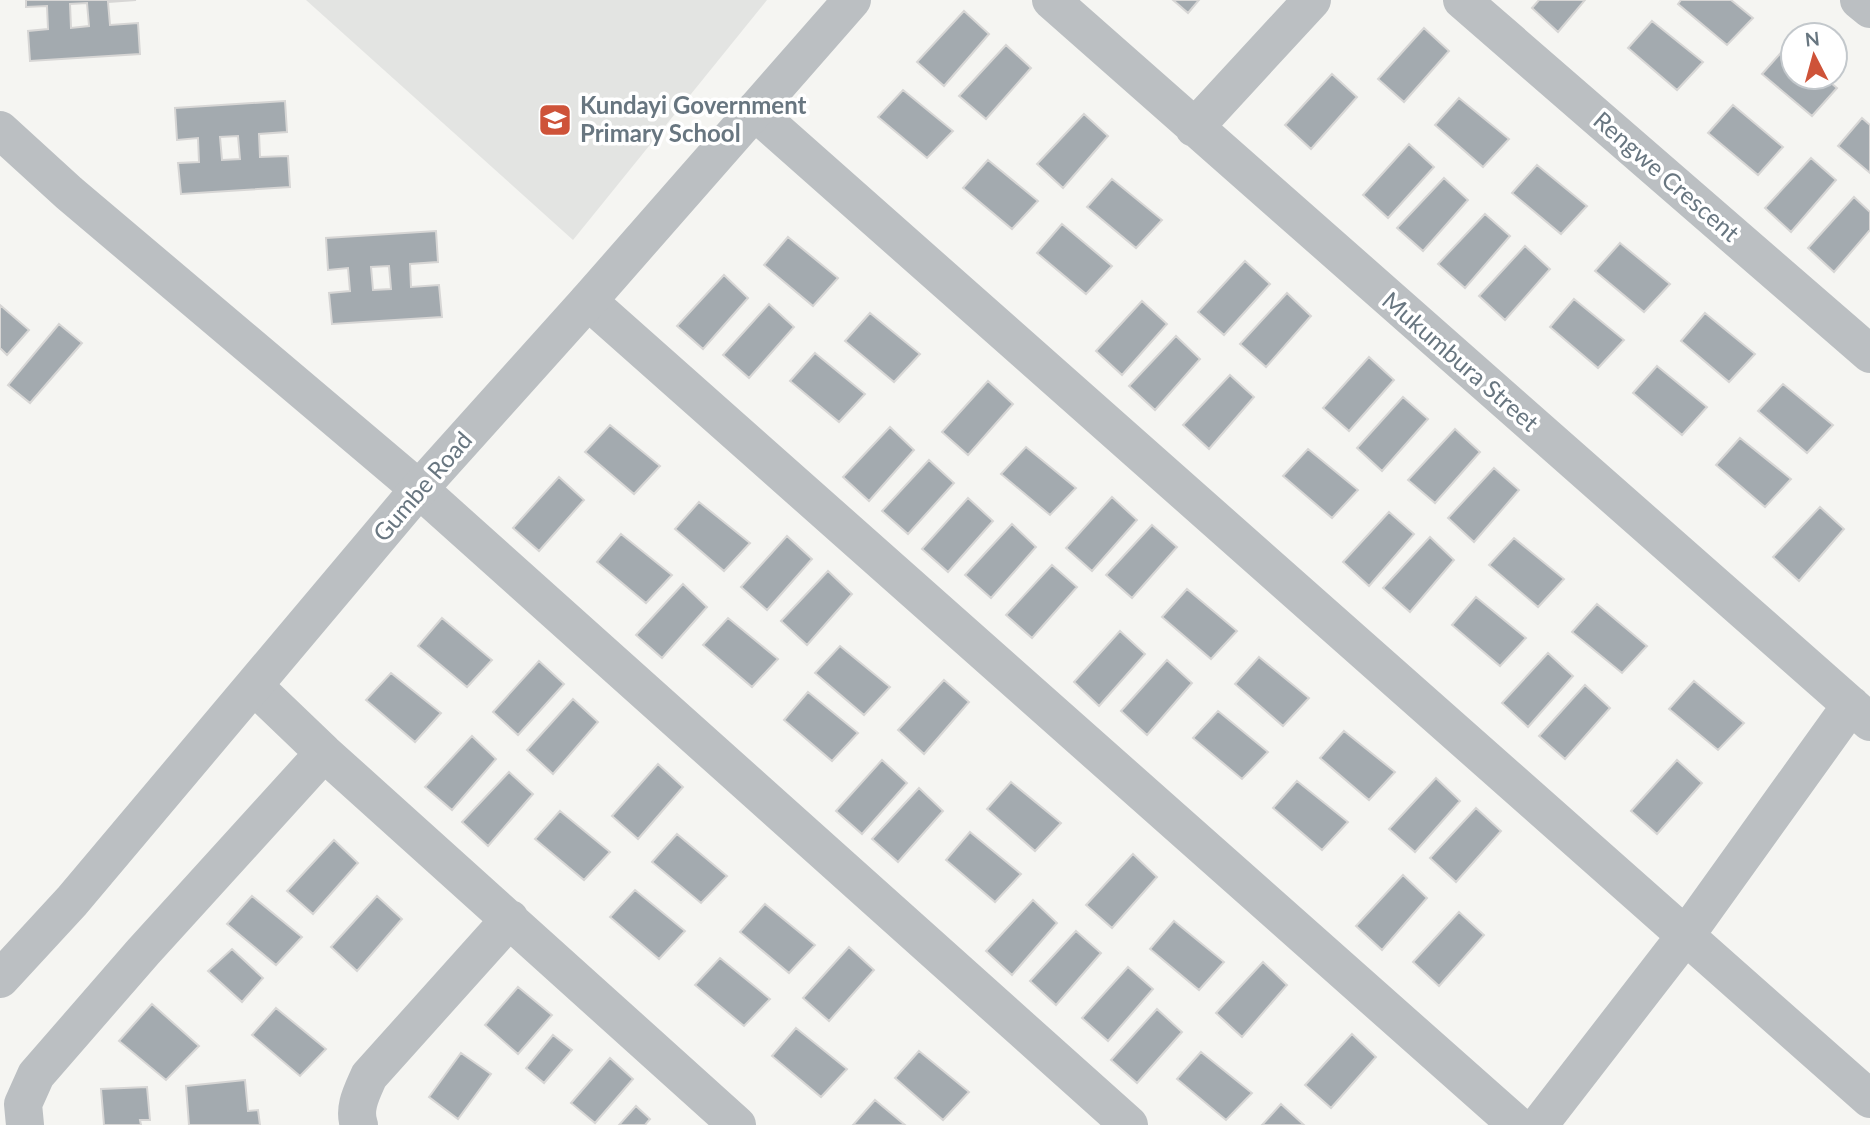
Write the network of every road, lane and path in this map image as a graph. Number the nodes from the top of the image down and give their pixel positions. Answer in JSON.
{"nodes":[{"id":1,"x":852,"y":0,"type":"edge"},
{"id":2,"x":1051,"y":0,"type":"edge"},
{"id":3,"x":1312,"y":0,"type":"edge"},
{"id":4,"x":1462,"y":0,"type":"edge"},
{"id":5,"x":1860,"y":0,"type":"edge"},
{"id":6,"x":1870,"y":9,"type":"edge"},
{"id":7,"x":754,"y":111,"type":"junction"},
{"id":8,"x":1194,"y":128,"type":"junction"},
{"id":9,"x":0,"y":130,"type":"edge"},
{"id":10,"x":588,"y":301,"type":"junction"},
{"id":11,"x":1870,"y":354,"type":"edge"},
{"id":12,"x":419,"y":489,"type":"junction"},
{"id":13,"x":254,"y":686,"type":"junction"},
{"id":14,"x":1860,"y":714,"type":"edge"},
{"id":15,"x":324,"y":753,"type":"junction"},
{"id":16,"x":510,"y":919,"type":"junction"},
{"id":17,"x":1686,"y":935,"type":"junction"},
{"id":18,"x":0,"y":979,"type":"edge"},
{"id":19,"x":1870,"y":1099,"type":"edge"},
{"id":20,"x":25,"y":1125,"type":"edge"},
{"id":21,"x":359,"y":1125,"type":"edge"},
{"id":22,"x":737,"y":1125,"type":"edge"},
{"id":23,"x":1129,"y":1125,"type":"edge"},
{"id":24,"x":1517,"y":1125,"type":"edge"},
{"id":25,"x":1539,"y":1125,"type":"edge"}],
"edges":[{"from":1,"to":7,"type":"street","name":"Gumbe Road"},
{"from":2,"to":8,"type":"street","name":"Mukumbura Street"},
{"from":3,"to":8,"type":"street"},
{"from":4,"to":11,"type":"street","name":"Rengwe Crescent"},
{"from":5,"to":6,"type":"street"},
{"from":7,"to":10,"type":"street","name":"Gumbe Road"},
{"from":7,"to":17,"type":"street"},
{"from":8,"to":14,"type":"street","name":"Mukumbura Street"},
{"from":9,"to":12,"type":"street"},
{"from":10,"to":12,"type":"street","name":"Gumbe Road"},
{"from":10,"to":24,"type":"street"},
{"from":12,"to":13,"type":"street","name":"Gumbe Road"},
{"from":12,"to":23,"type":"street"},
{"from":13,"to":15,"type":"street"},
{"from":13,"to":18,"type":"street","name":"Gumbe Road"},
{"from":14,"to":17,"type":"street"},
{"from":15,"to":16,"type":"street"},
{"from":15,"to":20,"type":"street"},
{"from":16,"to":21,"type":"street"},
{"from":16,"to":22,"type":"street"},
{"from":17,"to":19,"type":"street"},
{"from":17,"to":25,"type":"street"}]}
